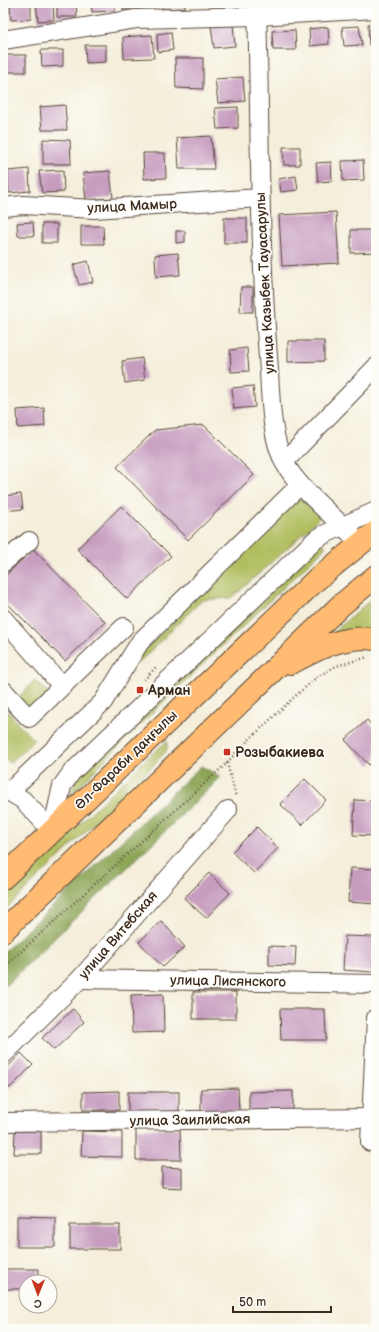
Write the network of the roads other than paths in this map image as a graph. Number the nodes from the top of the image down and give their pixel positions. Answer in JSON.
{"nodes":[{"id":1,"x":376,"y":9,"type":"edge"},
{"id":2,"x":257,"y":10,"type":"edge"},
{"id":3,"x":3,"y":40,"type":"edge"},
{"id":4,"x":260,"y":198,"type":"junction"},
{"id":5,"x":3,"y":207,"type":"edge"},
{"id":6,"x":376,"y":367,"type":"edge"},
{"id":7,"x":284,"y":462,"type":"junction"},
{"id":8,"x":300,"y":485,"type":"junction"},
{"id":9,"x":374,"y":516,"type":"edge"},
{"id":10,"x":347,"y":531,"type":"junction"},
{"id":11,"x":29,"y":541,"type":"dead end"},
{"id":12,"x":3,"y":563,"type":"edge"},
{"id":13,"x":376,"y":576,"type":"edge"},
{"id":14,"x":316,"y":580,"type":"junction"},
{"id":15,"x":3,"y":618,"type":"edge"},
{"id":16,"x":124,"y":627,"type":"dead end"},
{"id":17,"x":374,"y":648,"type":"edge"},
{"id":18,"x":270,"y":674,"type":"junction"},
{"id":19,"x":62,"y":686,"type":"junction"},
{"id":20,"x":3,"y":690,"type":"edge"},
{"id":21,"x":6,"y":790,"type":"edge"},
{"id":22,"x":228,"y":810,"type":"road end"},
{"id":23,"x":52,"y":831,"type":"junction"},
{"id":24,"x":3,"y":878,"type":"edge"},
{"id":25,"x":3,"y":931,"type":"edge"},
{"id":26,"x":80,"y":979,"type":"junction"},
{"id":27,"x":376,"y":984,"type":"edge"},
{"id":28,"x":376,"y":1018,"type":"edge"},
{"id":29,"x":3,"y":1055,"type":"edge"},
{"id":30,"x":373,"y":1118,"type":"edge"},
{"id":31,"x":3,"y":1122,"type":"edge"},
{"id":32,"x":370,"y":1142,"type":"dead end"}],
"edges":[{"from":1,"to":2,"type":"street"},
{"from":2,"to":3,"type":"street"},
{"from":2,"to":4,"type":"street","name":"улица Казыбек Тауасарулы"},
{"from":4,"to":5,"type":"street","name":"улица Мамыр"},
{"from":4,"to":7,"type":"street","name":"улица Казыбек Тауасарулы"},
{"from":6,"to":7,"type":"street"},
{"from":7,"to":8,"type":"street","name":"улица Казыбек Тауасарулы"},
{"from":8,"to":10,"type":"street","name":"улица Казыбек Тауасарулы"},
{"from":8,"to":21,"type":"street"},
{"from":9,"to":10,"type":"street"},
{"from":9,"to":14,"type":"main road","name":"Әл-Фараби даңғылы"},
{"from":10,"to":14,"type":"street"},
{"from":10,"to":23,"type":"street"},
{"from":11,"to":12,"type":"street"},
{"from":13,"to":18,"type":"main road"},
{"from":14,"to":23,"type":"main road","name":"Әл-Фараби даңғылы"},
{"from":15,"to":19,"type":"street"},
{"from":16,"to":19,"type":"street"},
{"from":17,"to":18,"type":"main road"},
{"from":18,"to":25,"type":"main road"},
{"from":19,"to":20,"type":"street"},
{"from":21,"to":23,"type":"street"},
{"from":22,"to":26,"type":"street","name":"улица Витебская"},
{"from":23,"to":24,"type":"main road","name":"Әл-Фараби даңғылы"},
{"from":26,"to":27,"type":"street","name":"улица Лисянского"},
{"from":26,"to":29,"type":"street","name":"улица Витебская"},
{"from":28,"to":30,"type":"street"},
{"from":30,"to":31,"type":"street","name":"улица Заилийская"},
{"from":30,"to":32,"type":"street"}]}
